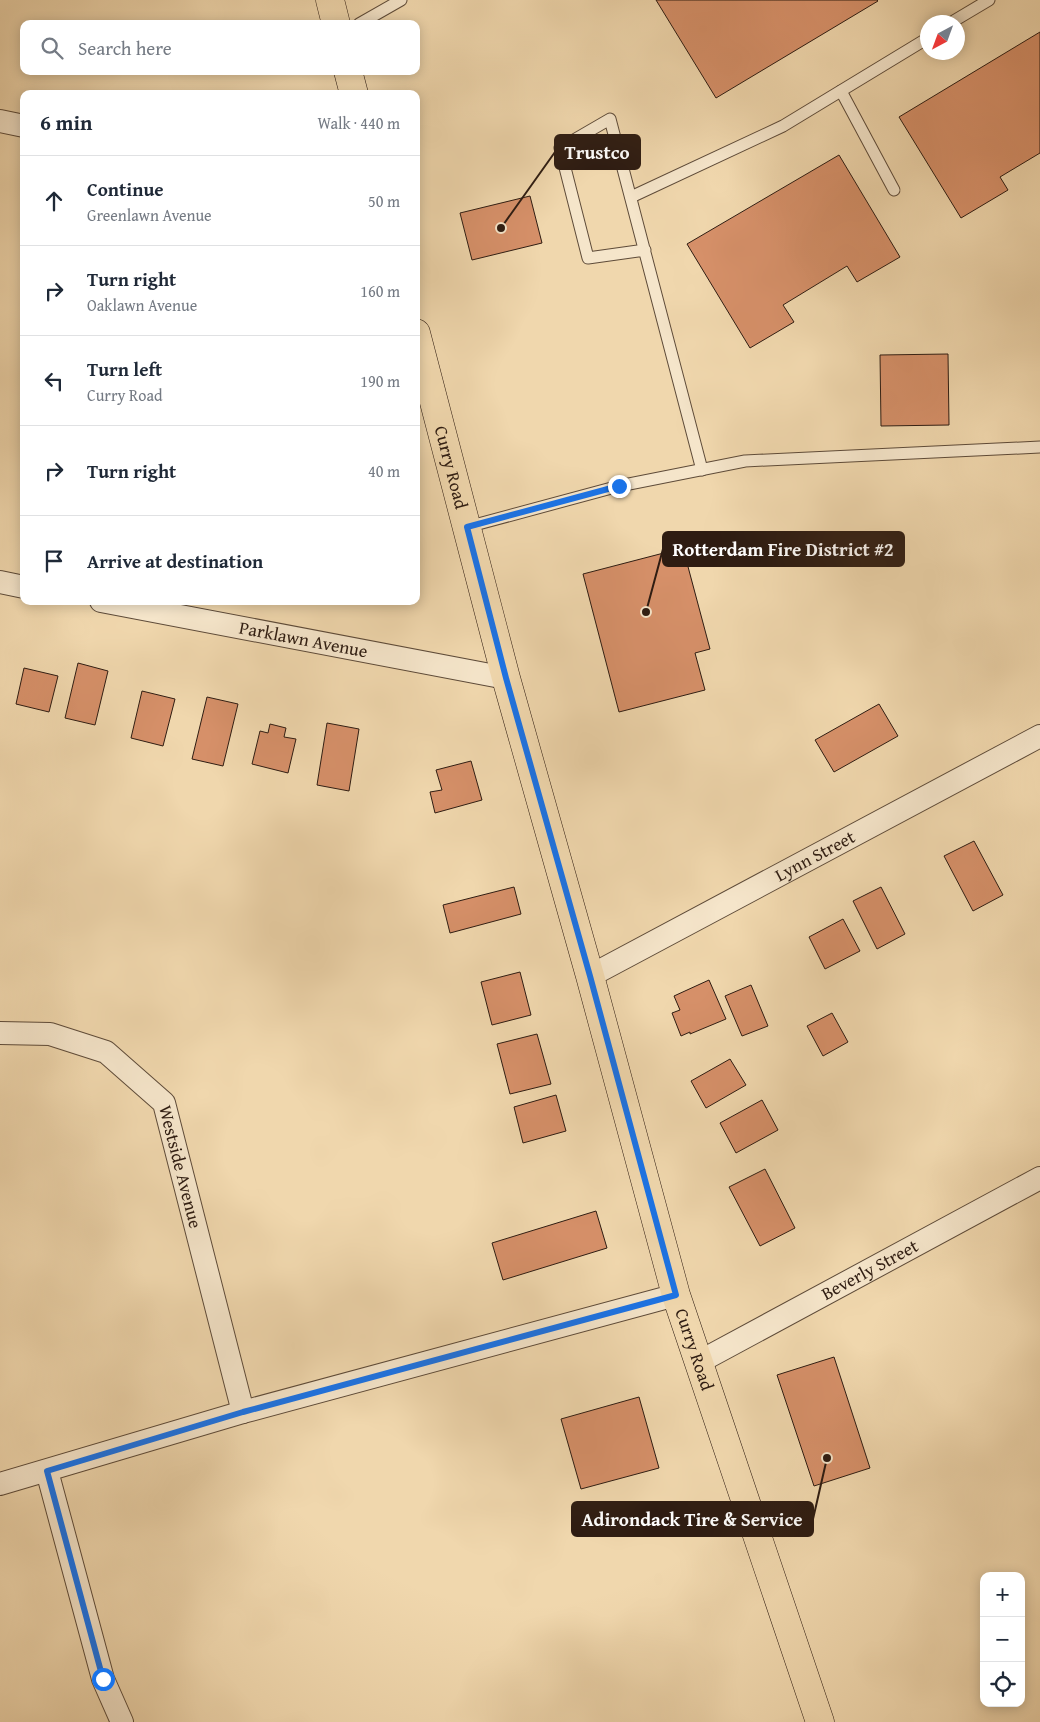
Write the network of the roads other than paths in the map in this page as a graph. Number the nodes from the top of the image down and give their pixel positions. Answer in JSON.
{"nodes":[{"id":1,"x":330,"y":0,"type":"edge"},
{"id":2,"x":401,"y":0,"type":"edge"},
{"id":3,"x":989,"y":0,"type":"edge"},
{"id":4,"x":964,"y":15,"type":"edge"},
{"id":5,"x":335,"y":20,"type":"edge"},
{"id":6,"x":366,"y":20,"type":"edge"},
{"id":7,"x":920,"y":43,"type":"edge"},
{"id":8,"x":349,"y":75,"type":"edge"},
{"id":9,"x":353,"y":90,"type":"edge"},
{"id":10,"x":841,"y":91,"type":"junction"},
{"id":11,"x":0,"y":121,"type":"edge"},
{"id":12,"x":20,"y":125,"type":"edge"},
{"id":13,"x":894,"y":190,"type":"dead end"},
{"id":14,"x":631,"y":198,"type":"junction"},
{"id":15,"x":644,"y":250,"type":"junction"},
{"id":16,"x":420,"y":348,"type":"edge"},
{"id":17,"x":1040,"y":447,"type":"edge"},
{"id":18,"x":702,"y":470,"type":"junction"},
{"id":19,"x":467,"y":527,"type":"junction"},
{"id":20,"x":0,"y":582,"type":"edge"},
{"id":21,"x":20,"y":586,"type":"edge"},
{"id":22,"x":122,"y":605,"type":"edge"},
{"id":23,"x":506,"y":678,"type":"junction"},
{"id":24,"x":1040,"y":736,"type":"edge"},
{"id":25,"x":590,"y":976,"type":"junction"},
{"id":26,"x":0,"y":1033,"type":"edge"},
{"id":27,"x":1040,"y":1178,"type":"edge"},
{"id":28,"x":676,"y":1295,"type":"junction"},
{"id":29,"x":699,"y":1362,"type":"junction"},
{"id":30,"x":243,"y":1412,"type":"junction"},
{"id":31,"x":47,"y":1471,"type":"junction"},
{"id":32,"x":0,"y":1484,"type":"edge"},
{"id":33,"x":122,"y":1722,"type":"edge"},
{"id":34,"x":820,"y":1722,"type":"edge"}],
"edges":[{"from":1,"to":5,"type":"main road"},
{"from":2,"to":6,"type":"lane"},
{"from":3,"to":4,"type":"lane"},
{"from":7,"to":10,"type":"lane"},
{"from":8,"to":9,"type":"main road"},
{"from":10,"to":13,"type":"lane"},
{"from":10,"to":14,"type":"lane"},
{"from":11,"to":12,"type":"street"},
{"from":14,"to":15,"type":"lane"},
{"from":14,"to":15,"type":"lane"},
{"from":15,"to":18,"type":"lane"},
{"from":16,"to":19,"type":"main road","name":"Curry Road"},
{"from":17,"to":18,"type":"lane"},
{"from":18,"to":19,"type":"lane"},
{"from":19,"to":23,"type":"main road","name":"Curry Road"},
{"from":20,"to":21,"type":"street"},
{"from":22,"to":23,"type":"street","name":"Parklawn Avenue"},
{"from":23,"to":25,"type":"main road","name":"Curry Road"},
{"from":24,"to":25,"type":"street","name":"Lynn Street"},
{"from":25,"to":28,"type":"main road","name":"Curry Road"},
{"from":26,"to":30,"type":"street","name":"Westside Avenue"},
{"from":27,"to":29,"type":"street","name":"Beverly Street"},
{"from":28,"to":29,"type":"main road","name":"Curry Road"},
{"from":28,"to":30,"type":"street"},
{"from":29,"to":34,"type":"main road","name":"Curry Road"},
{"from":30,"to":31,"type":"street"},
{"from":31,"to":32,"type":"street"},
{"from":31,"to":33,"type":"street"}]}
